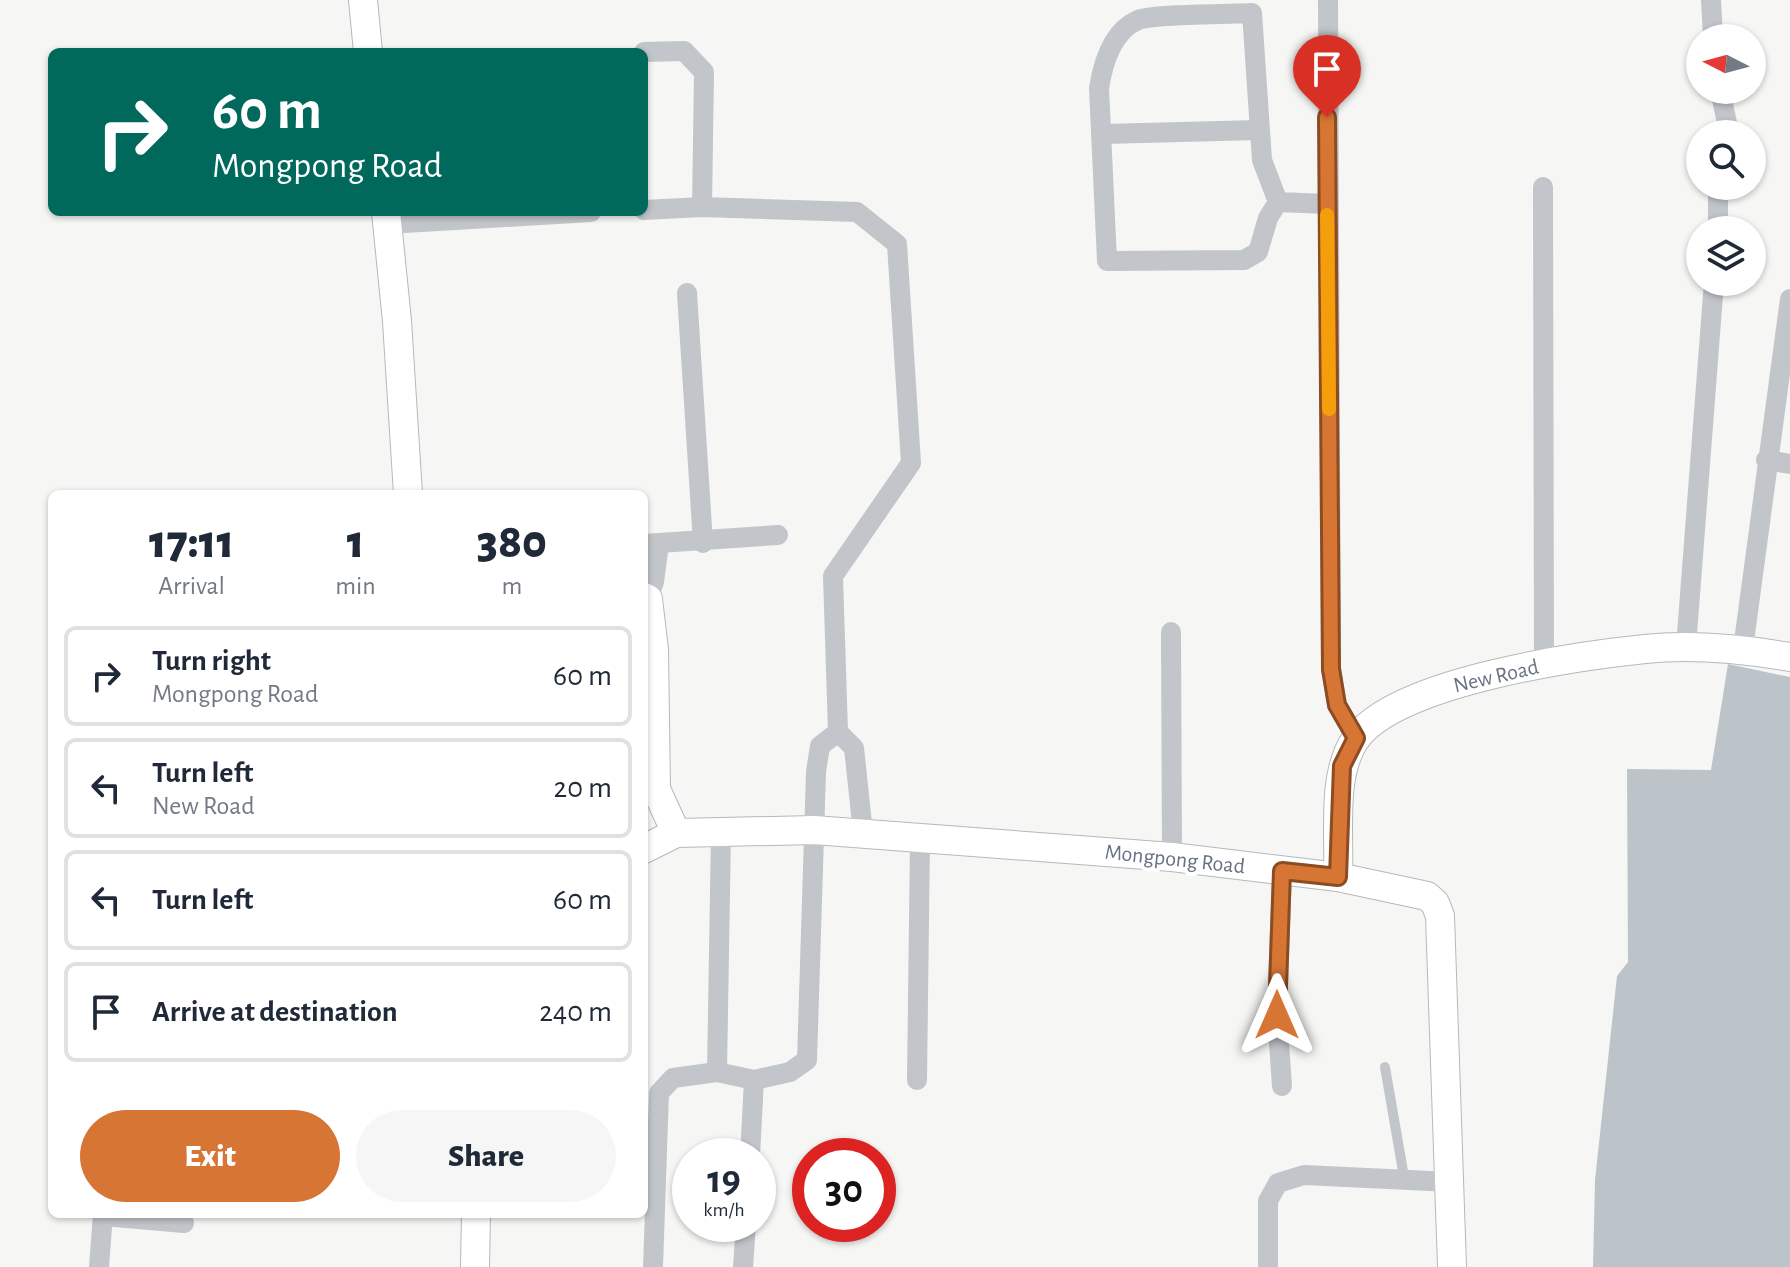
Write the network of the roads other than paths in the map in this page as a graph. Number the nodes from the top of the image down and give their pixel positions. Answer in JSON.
{"nodes":[{"id":1,"x":363,"y":0,"type":"edge"},
{"id":2,"x":1328,"y":0,"type":"edge"},
{"id":3,"x":1711,"y":0,"type":"edge"},
{"id":4,"x":1712,"y":24,"type":"edge"},
{"id":5,"x":368,"y":48,"type":"edge"},
{"id":6,"x":648,"y":52,"type":"edge"},
{"id":7,"x":1259,"y":130,"type":"junction"},
{"id":8,"x":1103,"y":134,"type":"junction"},
{"id":9,"x":1543,"y":187,"type":"dead end"},
{"id":10,"x":1278,"y":202,"type":"junction"},
{"id":11,"x":1327,"y":204,"type":"junction"},
{"id":12,"x":702,"y":207,"type":"junction"},
{"id":13,"x":648,"y":210,"type":"edge"},
{"id":14,"x":436,"y":216,"type":"edge"},
{"id":15,"x":386,"y":218,"type":"edge"},
{"id":16,"x":687,"y":293,"type":"dead end"},
{"id":17,"x":1713,"y":296,"type":"edge"},
{"id":18,"x":1790,"y":299,"type":"edge"},
{"id":19,"x":1766,"y":460,"type":"junction"},
{"id":20,"x":1790,"y":464,"type":"edge"},
{"id":21,"x":408,"y":490,"type":"edge"},
{"id":22,"x":778,"y":535,"type":"dead end"},
{"id":23,"x":703,"y":543,"type":"junction"},
{"id":24,"x":652,"y":544,"type":"edge"},
{"id":25,"x":648,"y":594,"type":"edge"},
{"id":26,"x":648,"y":611,"type":"edge"},
{"id":27,"x":1171,"y":632,"type":"dead end"},
{"id":28,"x":1686,"y":647,"type":"junction"},
{"id":29,"x":1743,"y":649,"type":"junction"},
{"id":30,"x":1790,"y":657,"type":"edge"},
{"id":31,"x":1544,"y":665,"type":"junction"},
{"id":32,"x":838,"y":732,"type":"junction"},
{"id":33,"x":1356,"y":738,"type":"junction"},
{"id":34,"x":814,"y":830,"type":"junction"},
{"id":35,"x":721,"y":832,"type":"junction"},
{"id":36,"x":676,"y":833,"type":"junction"},
{"id":37,"x":863,"y":833,"type":"junction"},
{"id":38,"x":920,"y":839,"type":"junction"},
{"id":39,"x":648,"y":847,"type":"edge"},
{"id":40,"x":1172,"y":857,"type":"junction"},
{"id":41,"x":1282,"y":871,"type":"junction"},
{"id":42,"x":1338,"y":877,"type":"junction"},
{"id":43,"x":1385,"y":1067,"type":"dead end"},
{"id":44,"x":717,"y":1072,"type":"junction"},
{"id":45,"x":754,"y":1080,"type":"junction"},
{"id":46,"x":917,"y":1080,"type":"dead end"},
{"id":47,"x":1282,"y":1086,"type":"dead end"},
{"id":48,"x":751,"y":1138,"type":"edge"},
{"id":49,"x":1404,"y":1177,"type":"junction"},
{"id":50,"x":1451,"y":1182,"type":"junction"},
{"id":51,"x":103,"y":1218,"type":"edge"},
{"id":52,"x":133,"y":1218,"type":"edge"},
{"id":53,"x":476,"y":1218,"type":"edge"},
{"id":54,"x":184,"y":1223,"type":"dead end"},
{"id":55,"x":745,"y":1242,"type":"edge"},
{"id":56,"x":99,"y":1267,"type":"edge"},
{"id":57,"x":475,"y":1267,"type":"edge"},
{"id":58,"x":653,"y":1267,"type":"edge"},
{"id":59,"x":743,"y":1267,"type":"edge"},
{"id":60,"x":1268,"y":1267,"type":"edge"},
{"id":61,"x":1452,"y":1267,"type":"edge"}],
"edges":[{"from":1,"to":5,"type":"main road"},
{"from":2,"to":11,"type":"street"},
{"from":3,"to":4,"type":"street"},
{"from":6,"to":12,"type":"street"},
{"from":7,"to":8,"type":"street"},
{"from":7,"to":8,"type":"street"},
{"from":7,"to":10,"type":"street"},
{"from":8,"to":10,"type":"street"},
{"from":9,"to":31,"type":"street"},
{"from":10,"to":11,"type":"street"},
{"from":11,"to":33,"type":"street"},
{"from":12,"to":13,"type":"street"},
{"from":12,"to":32,"type":"street"},
{"from":14,"to":15,"type":"street"},
{"from":15,"to":21,"type":"main road"},
{"from":16,"to":23,"type":"street"},
{"from":17,"to":28,"type":"street"},
{"from":18,"to":19,"type":"street"},
{"from":19,"to":20,"type":"street"},
{"from":19,"to":29,"type":"street"},
{"from":22,"to":23,"type":"street"},
{"from":23,"to":24,"type":"street"},
{"from":24,"to":25,"type":"street"},
{"from":26,"to":36,"type":"main road"},
{"from":27,"to":40,"type":"street"},
{"from":28,"to":29,"type":"main road","name":"New Road"},
{"from":28,"to":31,"type":"main road","name":"New Road"},
{"from":29,"to":30,"type":"main road","name":"New Road"},
{"from":31,"to":33,"type":"main road","name":"New Road"},
{"from":32,"to":34,"type":"street"},
{"from":32,"to":37,"type":"street"},
{"from":33,"to":42,"type":"main road","name":"New Road"},
{"from":34,"to":35,"type":"main road","name":"Mongpong Road"},
{"from":34,"to":37,"type":"main road","name":"Mongpong Road"},
{"from":34,"to":45,"type":"street"},
{"from":35,"to":36,"type":"main road","name":"Mongpong Road"},
{"from":35,"to":44,"type":"street"},
{"from":36,"to":39,"type":"main road","name":"Mongpong Road"},
{"from":37,"to":38,"type":"main road","name":"Mongpong Road"},
{"from":38,"to":40,"type":"main road","name":"Mongpong Road"},
{"from":38,"to":46,"type":"street"},
{"from":40,"to":41,"type":"main road","name":"Mongpong Road"},
{"from":41,"to":42,"type":"main road","name":"Mongpong Road"},
{"from":41,"to":47,"type":"street"},
{"from":42,"to":50,"type":"main road","name":"Mongpong Road"},
{"from":43,"to":49,"type":"lane"},
{"from":44,"to":45,"type":"street"},
{"from":44,"to":58,"type":"street"},
{"from":45,"to":48,"type":"street"},
{"from":49,"to":50,"type":"street"},
{"from":49,"to":60,"type":"street"},
{"from":50,"to":61,"type":"main road","name":"Mongpong Road"},
{"from":51,"to":56,"type":"street"},
{"from":52,"to":54,"type":"street"},
{"from":53,"to":57,"type":"main road"},
{"from":55,"to":59,"type":"street"}]}
